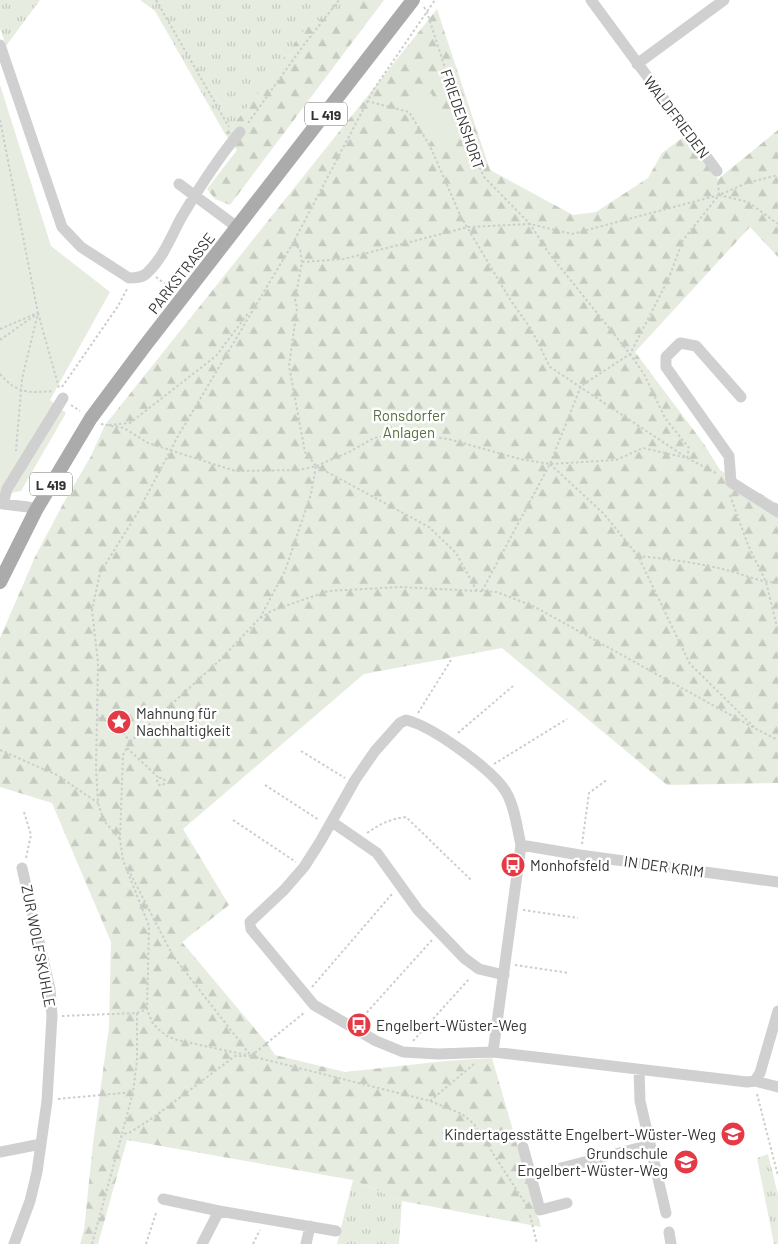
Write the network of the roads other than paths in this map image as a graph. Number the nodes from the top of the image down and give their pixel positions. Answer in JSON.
{"nodes":[{"id":1,"x":591,"y":0,"type":"edge"},
{"id":2,"x":724,"y":0,"type":"edge"},
{"id":3,"x":418,"y":3,"type":"edge"},
{"id":4,"x":0,"y":45,"type":"edge"},
{"id":5,"x":638,"y":64,"type":"junction"},
{"id":6,"x":240,"y":132,"type":"road end"},
{"id":7,"x":717,"y":171,"type":"road end"},
{"id":8,"x":179,"y":184,"type":"dead end"},
{"id":9,"x":196,"y":196,"type":"junction"},
{"id":10,"x":237,"y":227,"type":"junction"},
{"id":11,"x":61,"y":394,"type":"road end"},
{"id":12,"x":741,"y":397,"type":"dead end"},
{"id":13,"x":36,"y":510,"type":"junction"},
{"id":14,"x":778,"y":512,"type":"edge"},
{"id":15,"x":0,"y":582,"type":"edge"},
{"id":16,"x":330,"y":824,"type":"junction"},
{"id":17,"x":521,"y":845,"type":"junction"},
{"id":18,"x":22,"y":868,"type":"road end"},
{"id":19,"x":778,"y":882,"type":"edge"},
{"id":20,"x":504,"y":969,"type":"junction"},
{"id":21,"x":778,"y":1011,"type":"edge"},
{"id":22,"x":491,"y":1052,"type":"junction"},
{"id":23,"x":639,"y":1070,"type":"junction"},
{"id":24,"x":755,"y":1081,"type":"junction"},
{"id":25,"x":778,"y":1088,"type":"edge"},
{"id":26,"x":41,"y":1144,"type":"junction"},
{"id":27,"x":650,"y":1145,"type":"junction"},
{"id":28,"x":523,"y":1147,"type":"dead end"},
{"id":29,"x":0,"y":1152,"type":"edge"},
{"id":30,"x":530,"y":1176,"type":"junction"},
{"id":31,"x":163,"y":1199,"type":"dead end"},
{"id":32,"x":567,"y":1203,"type":"dead end"},
{"id":33,"x":219,"y":1211,"type":"junction"},
{"id":34,"x":666,"y":1214,"type":"dead end"},
{"id":35,"x":310,"y":1226,"type":"junction"},
{"id":36,"x":336,"y":1231,"type":"dead end"},
{"id":37,"x":669,"y":1232,"type":"dead end"},
{"id":38,"x":14,"y":1244,"type":"edge"},
{"id":39,"x":202,"y":1244,"type":"edge"},
{"id":40,"x":306,"y":1244,"type":"edge"},
{"id":41,"x":671,"y":1244,"type":"edge"}],
"edges":[{"from":1,"to":5,"type":"street","name":"WALDFRIEDEN"},
{"from":2,"to":5,"type":"street","name":"WALDFRIEDEN"},
{"from":3,"to":10,"type":"main road","name":"PARKSTRASSE","number":"L 419"},
{"from":4,"to":9,"type":"street"},
{"from":5,"to":7,"type":"street","name":"WALDFRIEDEN"},
{"from":6,"to":9,"type":"street"},
{"from":8,"to":9,"type":"street"},
{"from":9,"to":10,"type":"street"},
{"from":10,"to":13,"type":"main road","name":"PARKSTRASSE","number":"L 419"},
{"from":11,"to":13,"type":"street"},
{"from":12,"to":14,"type":"street"},
{"from":13,"to":15,"type":"main road","name":"PARKSTRASSE","number":"L 419"},
{"from":16,"to":17,"type":"street"},
{"from":16,"to":20,"type":"street"},
{"from":16,"to":22,"type":"street"},
{"from":17,"to":19,"type":"street","name":"IN DER KRIM"},
{"from":17,"to":20,"type":"street"},
{"from":18,"to":26,"type":"street","name":"ZUR WOLFSKUHLE"},
{"from":20,"to":22,"type":"street"},
{"from":21,"to":24,"type":"street"},
{"from":22,"to":23,"type":"street"},
{"from":23,"to":24,"type":"street"},
{"from":23,"to":27,"type":"street"},
{"from":24,"to":25,"type":"street"},
{"from":26,"to":29,"type":"street"},
{"from":26,"to":38,"type":"street","name":"ZUR WOLFSKUHLE"},
{"from":27,"to":30,"type":"street"},
{"from":27,"to":34,"type":"street"},
{"from":28,"to":30,"type":"street"},
{"from":30,"to":32,"type":"street"},
{"from":31,"to":33,"type":"street"},
{"from":33,"to":35,"type":"street"},
{"from":33,"to":39,"type":"street"},
{"from":35,"to":36,"type":"street"},
{"from":35,"to":40,"type":"street"},
{"from":37,"to":41,"type":"street"}]}
